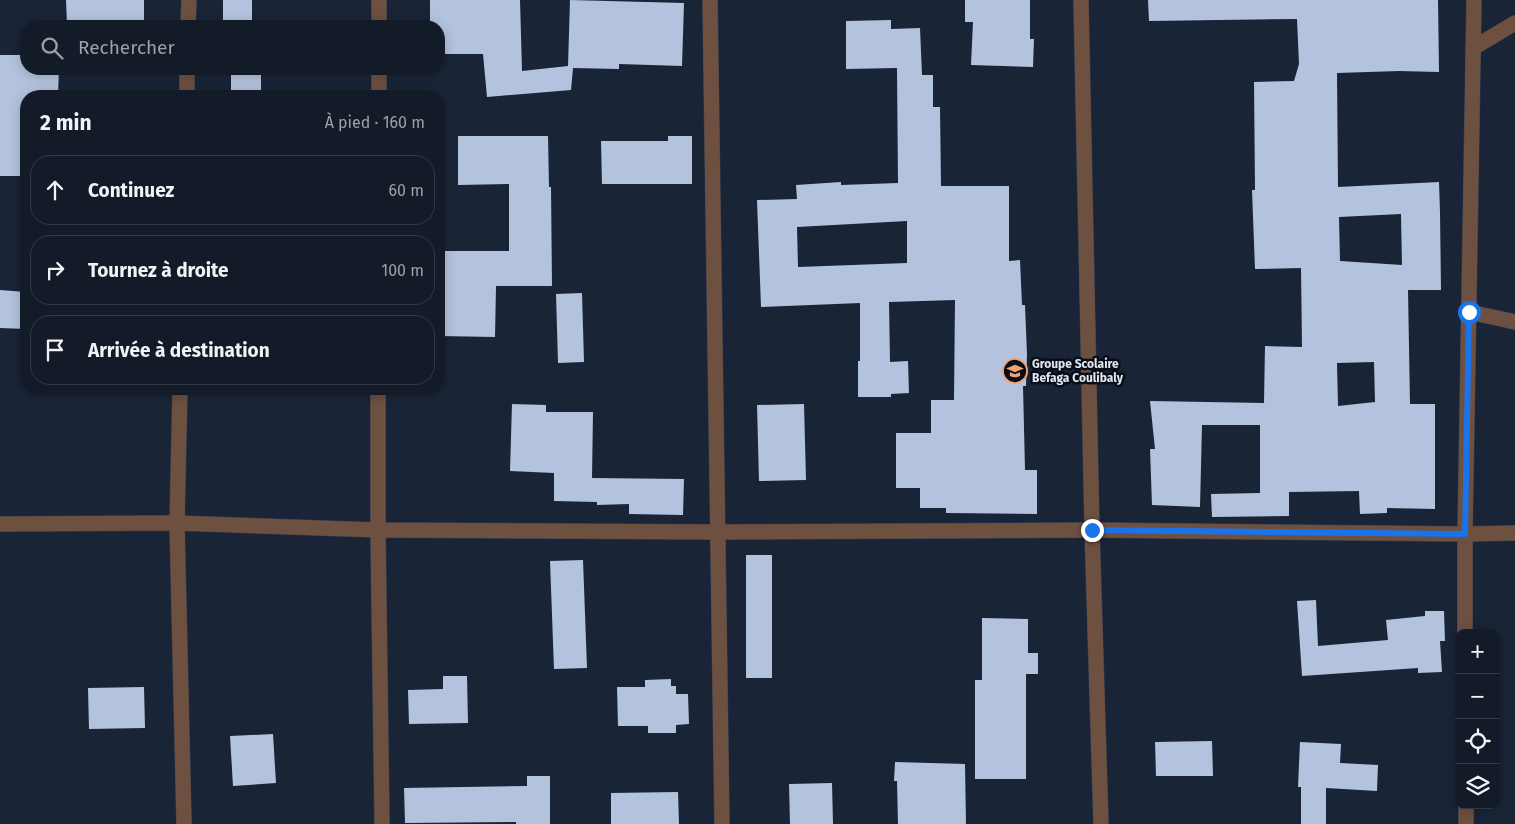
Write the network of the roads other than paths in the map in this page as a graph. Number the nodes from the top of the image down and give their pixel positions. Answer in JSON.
{"nodes":[{"id":1,"x":189,"y":0,"type":"edge"},
{"id":2,"x":379,"y":0,"type":"edge"},
{"id":3,"x":710,"y":0,"type":"edge"},
{"id":4,"x":1081,"y":0,"type":"edge"},
{"id":5,"x":1474,"y":0,"type":"edge"},
{"id":6,"x":188,"y":20,"type":"edge"},
{"id":7,"x":379,"y":20,"type":"edge"},
{"id":8,"x":1515,"y":23,"type":"edge"},
{"id":9,"x":1473,"y":48,"type":"junction"},
{"id":10,"x":187,"y":75,"type":"edge"},
{"id":11,"x":379,"y":75,"type":"edge"},
{"id":12,"x":186,"y":90,"type":"edge"},
{"id":13,"x":379,"y":90,"type":"edge"},
{"id":14,"x":1469,"y":312,"type":"junction"},
{"id":15,"x":1515,"y":322,"type":"edge"},
{"id":16,"x":180,"y":395,"type":"edge"},
{"id":17,"x":378,"y":395,"type":"edge"},
{"id":18,"x":177,"y":522,"type":"junction"},
{"id":19,"x":0,"y":524,"type":"edge"},
{"id":20,"x":378,"y":530,"type":"junction"},
{"id":21,"x":1092,"y":530,"type":"junction"},
{"id":22,"x":719,"y":532,"type":"junction"},
{"id":23,"x":1515,"y":533,"type":"edge"},
{"id":24,"x":1465,"y":534,"type":"junction"},
{"id":25,"x":1465,"y":629,"type":"edge"},
{"id":26,"x":1466,"y":809,"type":"edge"},
{"id":27,"x":184,"y":824,"type":"edge"},
{"id":28,"x":382,"y":824,"type":"edge"},
{"id":29,"x":722,"y":824,"type":"edge"},
{"id":30,"x":1101,"y":824,"type":"edge"},
{"id":31,"x":1466,"y":824,"type":"edge"}],
"edges":[{"from":1,"to":6,"type":"street"},
{"from":2,"to":7,"type":"street"},
{"from":3,"to":22,"type":"street"},
{"from":4,"to":21,"type":"street"},
{"from":5,"to":9,"type":"street"},
{"from":8,"to":9,"type":"street"},
{"from":9,"to":14,"type":"street"},
{"from":10,"to":12,"type":"street"},
{"from":11,"to":13,"type":"street"},
{"from":14,"to":15,"type":"street"},
{"from":14,"to":24,"type":"street"},
{"from":16,"to":18,"type":"street"},
{"from":17,"to":20,"type":"street"},
{"from":18,"to":19,"type":"street"},
{"from":18,"to":20,"type":"street"},
{"from":18,"to":27,"type":"street"},
{"from":20,"to":22,"type":"street"},
{"from":20,"to":28,"type":"street"},
{"from":21,"to":22,"type":"street"},
{"from":21,"to":24,"type":"street"},
{"from":21,"to":30,"type":"street"},
{"from":22,"to":29,"type":"street"},
{"from":23,"to":24,"type":"street"},
{"from":24,"to":25,"type":"street"},
{"from":26,"to":31,"type":"street"}]}
